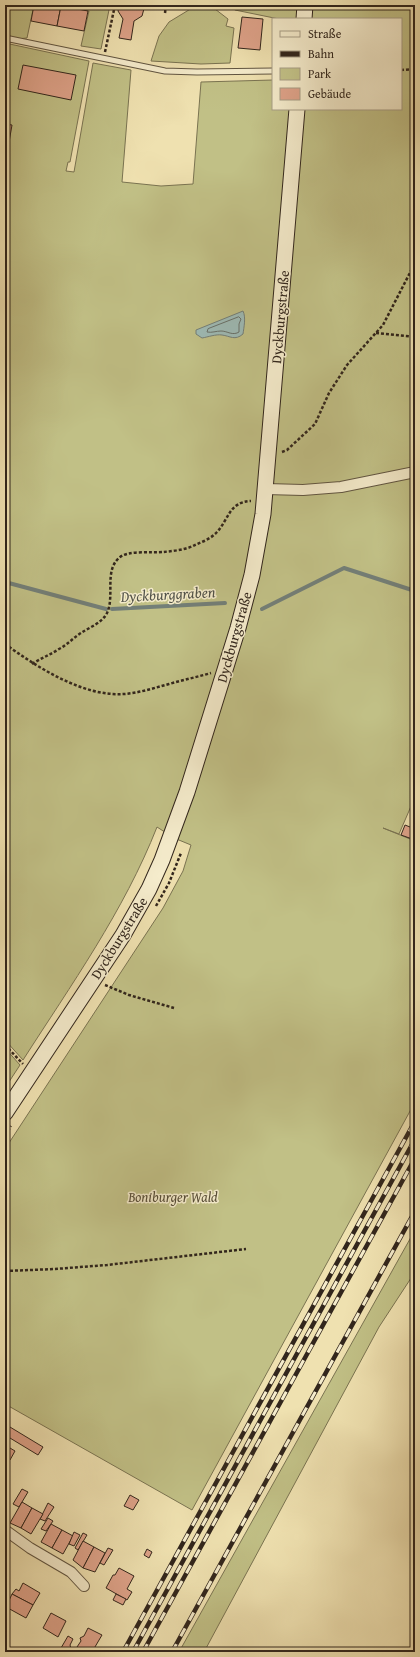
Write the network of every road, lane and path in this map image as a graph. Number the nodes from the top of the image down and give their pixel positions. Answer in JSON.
{"nodes":[{"id":1,"x":115,"y":5,"type":"edge"},
{"id":2,"x":166,"y":5,"type":"edge"},
{"id":3,"x":305,"y":5,"type":"edge"},
{"id":4,"x":164,"y":13,"type":"dead end"},
{"id":5,"x":304,"y":18,"type":"edge"},
{"id":6,"x":5,"y":38,"type":"edge"},
{"id":7,"x":104,"y":59,"type":"junction"},
{"id":8,"x":415,"y":69,"type":"edge"},
{"id":9,"x":402,"y":70,"type":"edge"},
{"id":10,"x":272,"y":71,"type":"edge"},
{"id":11,"x":297,"y":110,"type":"edge"},
{"id":12,"x":415,"y":263,"type":"edge"},
{"id":13,"x":376,"y":332,"type":"junction"},
{"id":14,"x":415,"y":337,"type":"edge"},
{"id":15,"x":282,"y":452,"type":"dead end"},
{"id":16,"x":415,"y":472,"type":"edge"},
{"id":17,"x":266,"y":489,"type":"junction"},
{"id":18,"x":255,"y":501,"type":"dead end"},
{"id":19,"x":5,"y":644,"type":"edge"},
{"id":20,"x":32,"y":664,"type":"junction"},
{"id":21,"x":213,"y":680,"type":"dead end"},
{"id":22,"x":104,"y":984,"type":"dead end"},
{"id":23,"x":174,"y":1008,"type":"dead end"},
{"id":24,"x":5,"y":1045,"type":"edge"},
{"id":25,"x":25,"y":1067,"type":"dead end"},
{"id":26,"x":5,"y":1113,"type":"edge"},
{"id":27,"x":246,"y":1249,"type":"dead end"},
{"id":28,"x":5,"y":1271,"type":"edge"},
{"id":29,"x":5,"y":1530,"type":"edge"},
{"id":30,"x":84,"y":1586,"type":"dead end"}],
"edges":[{"from":1,"to":7,"type":"path"},
{"from":2,"to":4,"type":"path"},
{"from":3,"to":5,"type":"street"},
{"from":6,"to":7,"type":"lane"},
{"from":7,"to":10,"type":"lane"},
{"from":8,"to":9,"type":"path"},
{"from":11,"to":17,"type":"street","name":"Dyckburgstraße"},
{"from":12,"to":13,"type":"path"},
{"from":13,"to":14,"type":"path"},
{"from":13,"to":15,"type":"path"},
{"from":16,"to":17,"type":"street"},
{"from":17,"to":26,"type":"street","name":"Dyckburgstraße"},
{"from":18,"to":20,"type":"path"},
{"from":19,"to":20,"type":"path"},
{"from":20,"to":21,"type":"path"},
{"from":22,"to":23,"type":"path"},
{"from":24,"to":25,"type":"path"},
{"from":27,"to":28,"type":"path"},
{"from":29,"to":30,"type":"street"}]}
